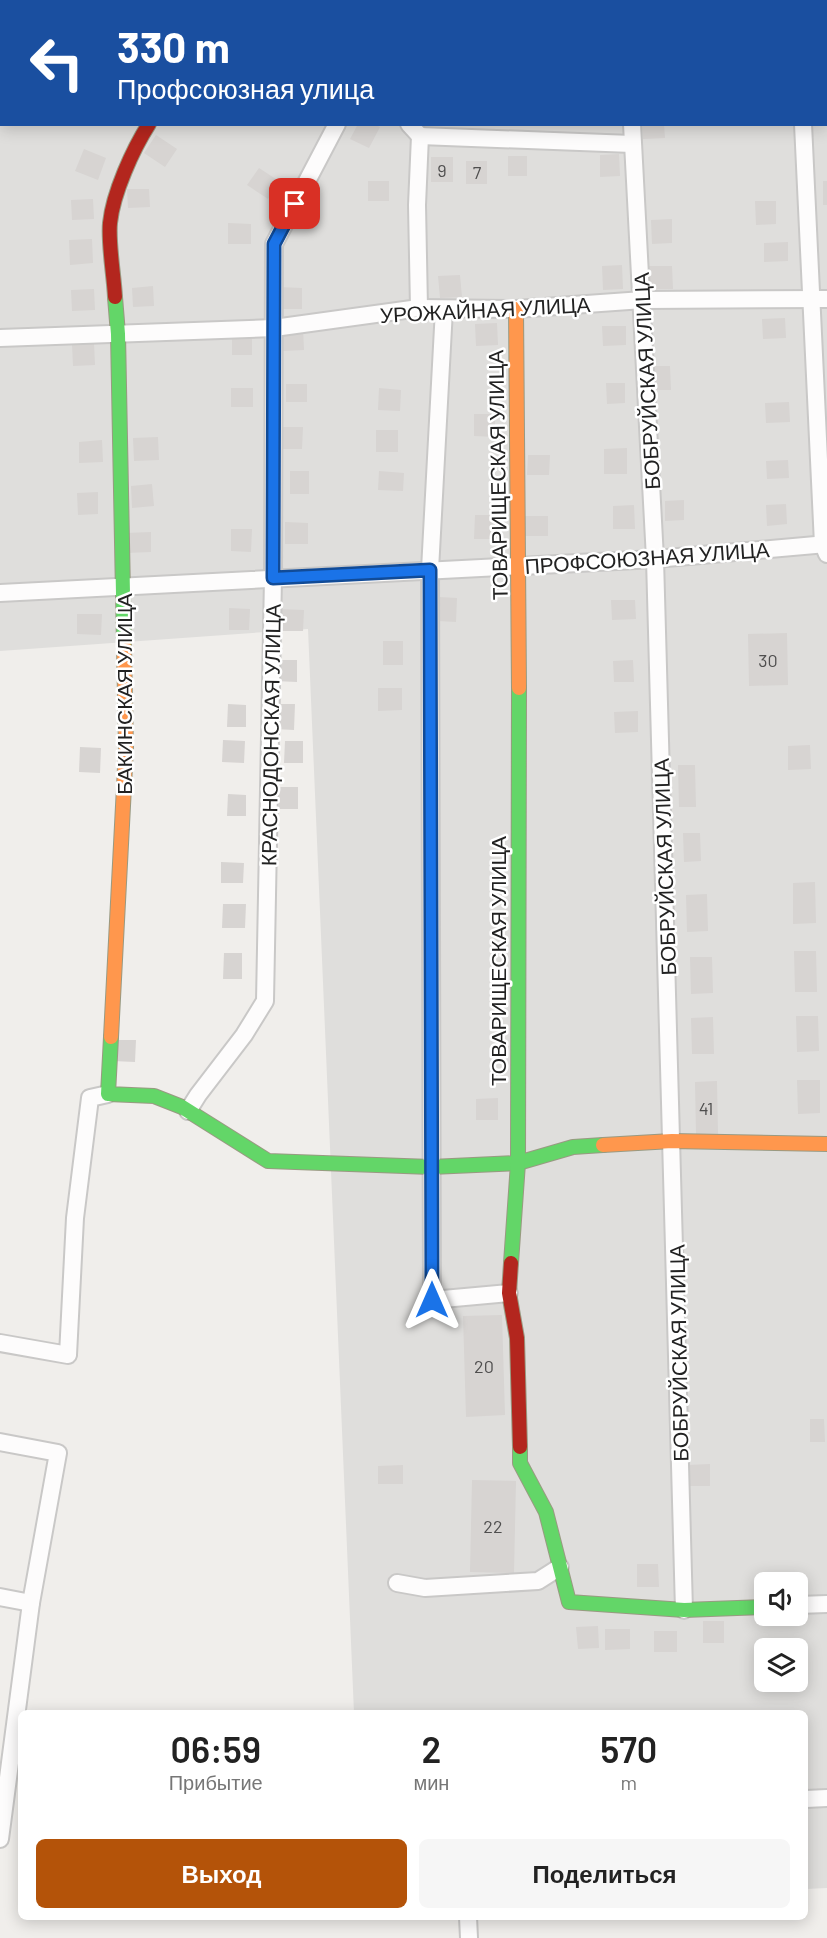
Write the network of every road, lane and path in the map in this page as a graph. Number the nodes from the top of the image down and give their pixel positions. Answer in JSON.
{"nodes":[{"id":1,"x":147,"y":126,"type":"edge"},
{"id":2,"x":336,"y":126,"type":"edge"},
{"id":3,"x":632,"y":126,"type":"edge"},
{"id":4,"x":803,"y":126,"type":"edge"},
{"id":5,"x":415,"y":130,"type":"edge"},
{"id":6,"x":632,"y":144,"type":"junction"},
{"id":7,"x":819,"y":299,"type":"edge"},
{"id":8,"x":643,"y":300,"type":"junction"},
{"id":9,"x":419,"y":308,"type":"junction"},
{"id":10,"x":444,"y":309,"type":"junction"},
{"id":11,"x":516,"y":309,"type":"junction"},
{"id":12,"x":274,"y":328,"type":"junction"},
{"id":13,"x":118,"y":334,"type":"junction"},
{"id":14,"x":0,"y":338,"type":"edge"},
{"id":15,"x":826,"y":547,"type":"edge"},
{"id":16,"x":655,"y":559,"type":"junction"},
{"id":17,"x":519,"y":565,"type":"junction"},
{"id":18,"x":430,"y":570,"type":"junction"},
{"id":19,"x":273,"y":578,"type":"junction"},
{"id":20,"x":124,"y":586,"type":"junction"},
{"id":21,"x":0,"y":593,"type":"edge"},
{"id":22,"x":108,"y":1094,"type":"junction"},
{"id":23,"x":188,"y":1111,"type":"junction"},
{"id":24,"x":672,"y":1141,"type":"junction"},
{"id":25,"x":827,"y":1144,"type":"edge"},
{"id":26,"x":518,"y":1163,"type":"junction"},
{"id":27,"x":431,"y":1167,"type":"junction"},
{"id":28,"x":509,"y":1293,"type":"junction"},
{"id":29,"x":0,"y":1343,"type":"edge"},
{"id":30,"x":0,"y":1442,"type":"edge"},
{"id":31,"x":560,"y":1567,"type":"junction"},
{"id":32,"x":397,"y":1583,"type":"dead end"},
{"id":33,"x":0,"y":1596,"type":"edge"},
{"id":34,"x":31,"y":1603,"type":"junction"},
{"id":35,"x":827,"y":1604,"type":"edge"},
{"id":36,"x":808,"y":1605,"type":"edge"},
{"id":37,"x":754,"y":1607,"type":"edge"},
{"id":38,"x":684,"y":1610,"type":"junction"},
{"id":39,"x":7,"y":1739,"type":"edge"},
{"id":40,"x":827,"y":1798,"type":"edge"},
{"id":41,"x":808,"y":1799,"type":"edge"},
{"id":42,"x":0,"y":1839,"type":"edge"},
{"id":43,"x":468,"y":1920,"type":"edge"},
{"id":44,"x":469,"y":1938,"type":"edge"}],
"edges":[{"from":1,"to":13,"type":"street","name":"БАКИНСКАЯ УЛИЦА"},
{"from":2,"to":12,"type":"street","name":"КРАСНОДОНСКАЯ УЛИЦА"},
{"from":3,"to":6,"type":"street","name":"БОБРУЙСКАЯ УЛИЦА"},
{"from":4,"to":7,"type":"street"},
{"from":5,"to":6,"type":"street"},
{"from":5,"to":9,"type":"street"},
{"from":6,"to":8,"type":"street","name":"БОБРУЙСКАЯ УЛИЦА"},
{"from":7,"to":8,"type":"street","name":"УРОЖАЙНАЯ УЛИЦА"},
{"from":7,"to":15,"type":"street"},
{"from":8,"to":11,"type":"street","name":"УРОЖАЙНАЯ УЛИЦА"},
{"from":8,"to":16,"type":"street","name":"БОБРУЙСКАЯ УЛИЦА"},
{"from":9,"to":10,"type":"street","name":"УРОЖАЙНАЯ УЛИЦА"},
{"from":9,"to":12,"type":"street","name":"УРОЖАЙНАЯ УЛИЦА"},
{"from":10,"to":11,"type":"street","name":"УРОЖАЙНАЯ УЛИЦА"},
{"from":10,"to":18,"type":"street"},
{"from":11,"to":17,"type":"street","name":"ТОВАРИЩЕСКАЯ УЛИЦА"},
{"from":12,"to":13,"type":"street","name":"УРОЖАЙНАЯ УЛИЦА"},
{"from":12,"to":19,"type":"street","name":"КРАСНОДОНСКАЯ УЛИЦА"},
{"from":13,"to":14,"type":"street","name":"УРОЖАЙНАЯ УЛИЦА"},
{"from":13,"to":20,"type":"street","name":"БАКИНСКАЯ УЛИЦА"},
{"from":15,"to":16,"type":"street","name":"ПРОФСОЮЗНАЯ УЛИЦА"},
{"from":16,"to":17,"type":"street","name":"ПРОФСОЮЗНАЯ УЛИЦА"},
{"from":16,"to":24,"type":"street","name":"БОБРУЙСКАЯ УЛИЦА"},
{"from":17,"to":18,"type":"street","name":"ПРОФСОЮЗНАЯ УЛИЦА"},
{"from":17,"to":26,"type":"street","name":"ТОВАРИЩЕСКАЯ УЛИЦА"},
{"from":18,"to":19,"type":"street","name":"ПРОФСОЮЗНАЯ УЛИЦА"},
{"from":18,"to":27,"type":"street"},
{"from":19,"to":20,"type":"street","name":"ПРОФСОЮЗНАЯ УЛИЦА"},
{"from":19,"to":23,"type":"street","name":"КРАСНОДОНСКАЯ УЛИЦА"},
{"from":20,"to":21,"type":"street","name":"ПРОФСОЮЗНАЯ УЛИЦА"},
{"from":20,"to":22,"type":"street","name":"БАКИНСКАЯ УЛИЦА"},
{"from":22,"to":23,"type":"street"},
{"from":22,"to":29,"type":"street"},
{"from":23,"to":27,"type":"street"},
{"from":24,"to":25,"type":"street"},
{"from":24,"to":26,"type":"street"},
{"from":24,"to":38,"type":"street","name":"БОБРУЙСКАЯ УЛИЦА"},
{"from":26,"to":27,"type":"street"},
{"from":26,"to":28,"type":"street","name":"ТОВАРИЩЕСКАЯ УЛИЦА"},
{"from":27,"to":28,"type":"street"},
{"from":28,"to":31,"type":"street","name":"ТОВАРИЩЕСКАЯ УЛИЦА"},
{"from":30,"to":34,"type":"street"},
{"from":31,"to":32,"type":"street"},
{"from":31,"to":38,"type":"street","name":"ТОВАРИЩЕСКАЯ УЛИЦА"},
{"from":33,"to":34,"type":"street"},
{"from":34,"to":39,"type":"street"},
{"from":35,"to":36,"type":"street"},
{"from":37,"to":38,"type":"street"},
{"from":39,"to":42,"type":"street"},
{"from":40,"to":41,"type":"street"},
{"from":43,"to":44,"type":"street"}]}
